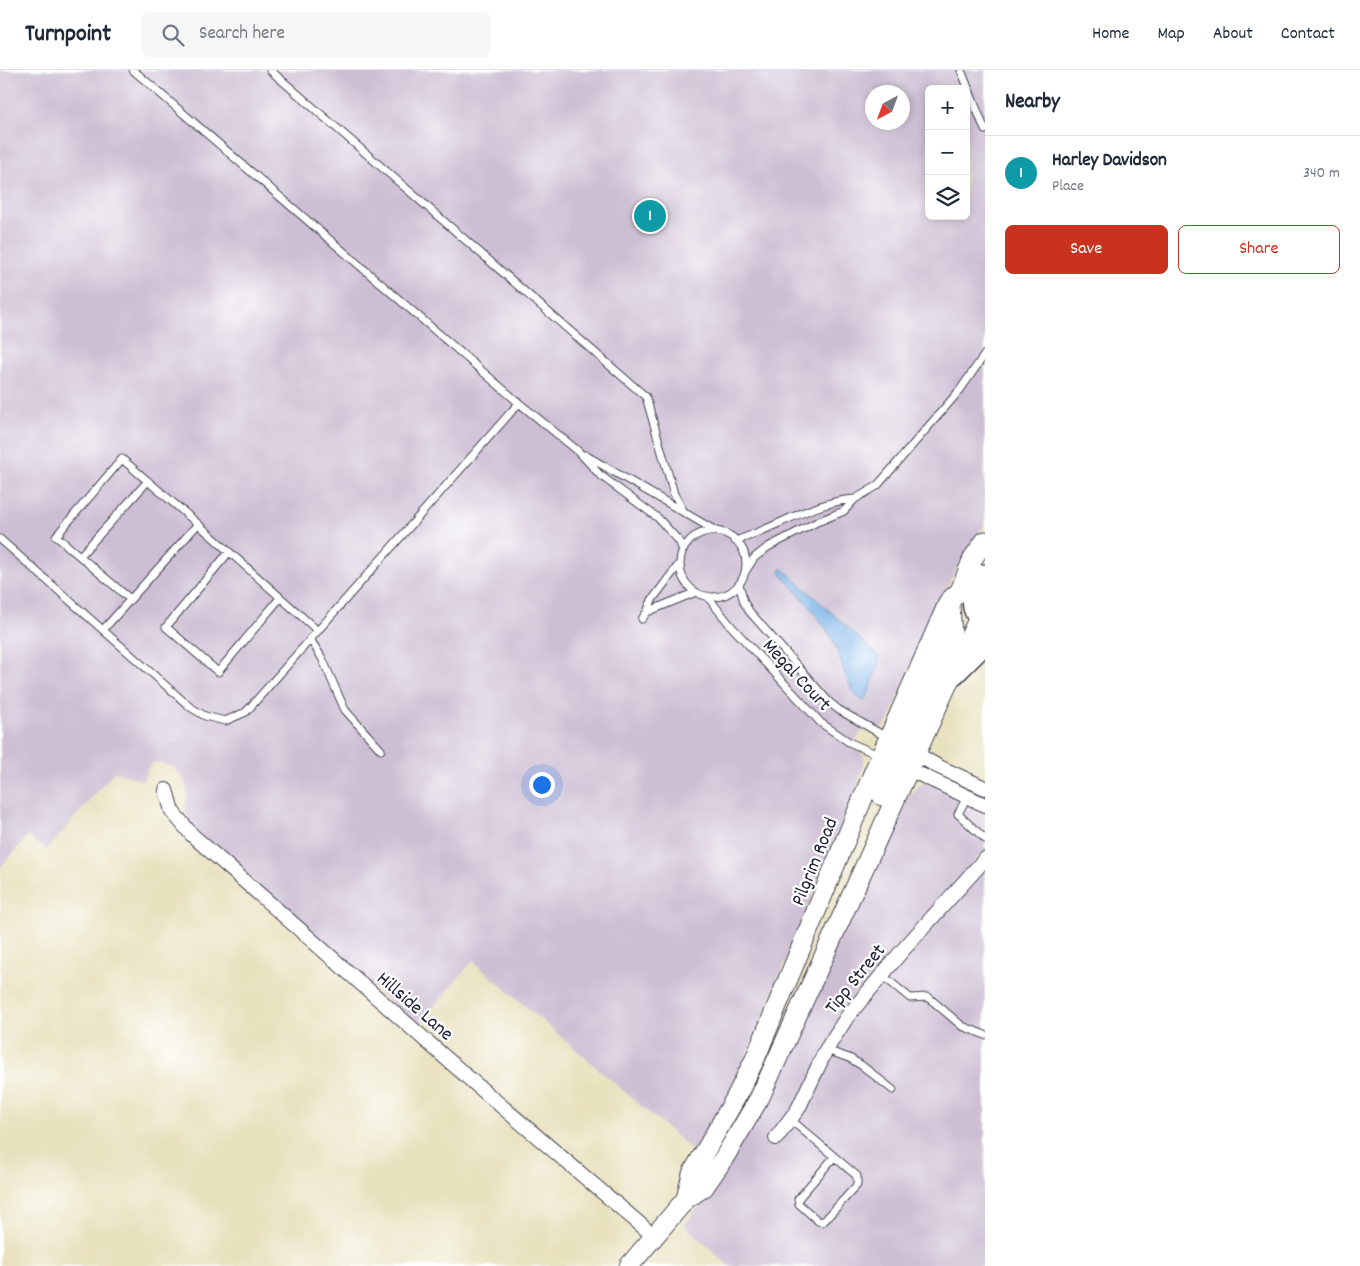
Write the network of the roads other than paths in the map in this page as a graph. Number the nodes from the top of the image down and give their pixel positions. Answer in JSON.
{"nodes":[{"id":1,"x":133,"y":70,"type":"edge"},
{"id":2,"x":270,"y":70,"type":"edge"},
{"id":3,"x":961,"y":70,"type":"edge"},
{"id":4,"x":985,"y":130,"type":"edge"},
{"id":5,"x":985,"y":354,"type":"edge"},
{"id":6,"x":519,"y":403,"type":"junction"},
{"id":7,"x":578,"y":451,"type":"junction"},
{"id":8,"x":148,"y":482,"type":"junction"},
{"id":9,"x":856,"y":499,"type":"junction"},
{"id":10,"x":684,"y":512,"type":"junction"},
{"id":11,"x":198,"y":524,"type":"junction"},
{"id":12,"x":717,"y":531,"type":"junction"},
{"id":13,"x":0,"y":539,"type":"edge"},
{"id":14,"x":735,"y":540,"type":"junction"},
{"id":15,"x":985,"y":541,"type":"edge"},
{"id":16,"x":683,"y":550,"type":"junction"},
{"id":17,"x":229,"y":552,"type":"junction"},
{"id":18,"x":80,"y":556,"type":"junction"},
{"id":19,"x":680,"y":563,"type":"junction"},
{"id":20,"x":745,"y":572,"type":"junction"},
{"id":21,"x":985,"y":577,"type":"edge"},
{"id":22,"x":739,"y":584,"type":"junction"},
{"id":23,"x":696,"y":592,"type":"junction"},
{"id":24,"x":707,"y":596,"type":"junction"},
{"id":25,"x":280,"y":598,"type":"junction"},
{"id":26,"x":130,"y":599,"type":"junction"},
{"id":27,"x":950,"y":602,"type":"junction"},
{"id":28,"x":647,"y":612,"type":"junction"},
{"id":29,"x":983,"y":613,"type":"edge"},
{"id":30,"x":642,"y":619,"type":"dead end"},
{"id":31,"x":103,"y":630,"type":"junction"},
{"id":32,"x":318,"y":631,"type":"junction"},
{"id":33,"x":310,"y":640,"type":"junction"},
{"id":34,"x":985,"y":640,"type":"edge"},
{"id":35,"x":953,"y":672,"type":"junction"},
{"id":36,"x":889,"y":738,"type":"junction"},
{"id":37,"x":381,"y":750,"type":"dead end"},
{"id":38,"x":901,"y":758,"type":"junction"},
{"id":39,"x":985,"y":788,"type":"edge"},
{"id":40,"x":166,"y":790,"type":"dead end"},
{"id":41,"x":967,"y":797,"type":"junction"},
{"id":42,"x":985,"y":805,"type":"edge"},
{"id":43,"x":985,"y":839,"type":"edge"},
{"id":44,"x":985,"y":859,"type":"edge"},
{"id":45,"x":882,"y":975,"type":"junction"},
{"id":46,"x":985,"y":1035,"type":"edge"},
{"id":47,"x":826,"y":1050,"type":"junction"},
{"id":48,"x":893,"y":1090,"type":"dead end"},
{"id":49,"x":791,"y":1120,"type":"junction"},
{"id":50,"x":776,"y":1138,"type":"dead end"},
{"id":51,"x":834,"y":1157,"type":"junction"},
{"id":52,"x":686,"y":1199,"type":"junction"},
{"id":53,"x":655,"y":1237,"type":"junction"},
{"id":54,"x":629,"y":1266,"type":"edge"}],
"edges":[{"from":1,"to":6,"type":"lane"},
{"from":2,"to":10,"type":"lane"},
{"from":3,"to":4,"type":"lane"},
{"from":5,"to":9,"type":"lane"},
{"from":6,"to":7,"type":"lane"},
{"from":6,"to":32,"type":"lane"},
{"from":7,"to":10,"type":"lane"},
{"from":7,"to":16,"type":"lane"},
{"from":8,"to":11,"type":"lane"},
{"from":8,"to":18,"type":"lane"},
{"from":8,"to":18,"type":"lane"},
{"from":9,"to":14,"type":"lane"},
{"from":9,"to":20,"type":"lane"},
{"from":10,"to":12,"type":"lane"},
{"from":11,"to":17,"type":"lane"},
{"from":11,"to":26,"type":"lane"},
{"from":12,"to":14,"type":"lane"},
{"from":12,"to":16,"type":"lane"},
{"from":13,"to":31,"type":"lane"},
{"from":14,"to":20,"type":"lane"},
{"from":15,"to":27,"type":"street","name":"Pilgrim Road"},
{"from":16,"to":19,"type":"lane"},
{"from":17,"to":25,"type":"lane"},
{"from":17,"to":25,"type":"lane"},
{"from":18,"to":26,"type":"lane"},
{"from":19,"to":23,"type":"lane"},
{"from":19,"to":28,"type":"lane"},
{"from":20,"to":22,"type":"lane"},
{"from":21,"to":29,"type":"highway"},
{"from":22,"to":24,"type":"lane"},
{"from":22,"to":36,"type":"lane","name":"Megal Court"},
{"from":23,"to":24,"type":"lane"},
{"from":23,"to":28,"type":"lane"},
{"from":24,"to":38,"type":"lane","name":"Megal Court"},
{"from":25,"to":32,"type":"lane"},
{"from":26,"to":31,"type":"lane"},
{"from":27,"to":36,"type":"street","name":"Pilgrim Road"},
{"from":27,"to":38,"type":"street"},
{"from":28,"to":30,"type":"lane"},
{"from":29,"to":35,"type":"street","name":"Pilgrim Road"},
{"from":31,"to":33,"type":"lane"},
{"from":32,"to":33,"type":"lane"},
{"from":33,"to":37,"type":"lane"},
{"from":34,"to":35,"type":"highway"},
{"from":35,"to":38,"type":"street","name":"Pilgrim Road"},
{"from":36,"to":38,"type":"street","name":"Pilgrim Road"},
{"from":38,"to":39,"type":"street"},
{"from":38,"to":41,"type":"street"},
{"from":38,"to":52,"type":"street","name":"Pilgrim Road"},
{"from":38,"to":52,"type":"street","name":"Pilgrim Road"},
{"from":40,"to":53,"type":"street","name":"Hillside Lane"},
{"from":41,"to":42,"type":"street"},
{"from":41,"to":43,"type":"lane"},
{"from":44,"to":45,"type":"street","name":"Tipp Street"},
{"from":45,"to":46,"type":"lane"},
{"from":45,"to":47,"type":"street","name":"Tipp Street"},
{"from":47,"to":48,"type":"lane"},
{"from":47,"to":49,"type":"street","name":"Tipp Street"},
{"from":49,"to":50,"type":"street","name":"Tipp Street"},
{"from":49,"to":51,"type":"lane"},
{"from":51,"to":51,"type":"lane"},
{"from":52,"to":53,"type":"street","name":"Pilgrim Road"},
{"from":53,"to":54,"type":"street","name":"Pilgrim Road"}]}
